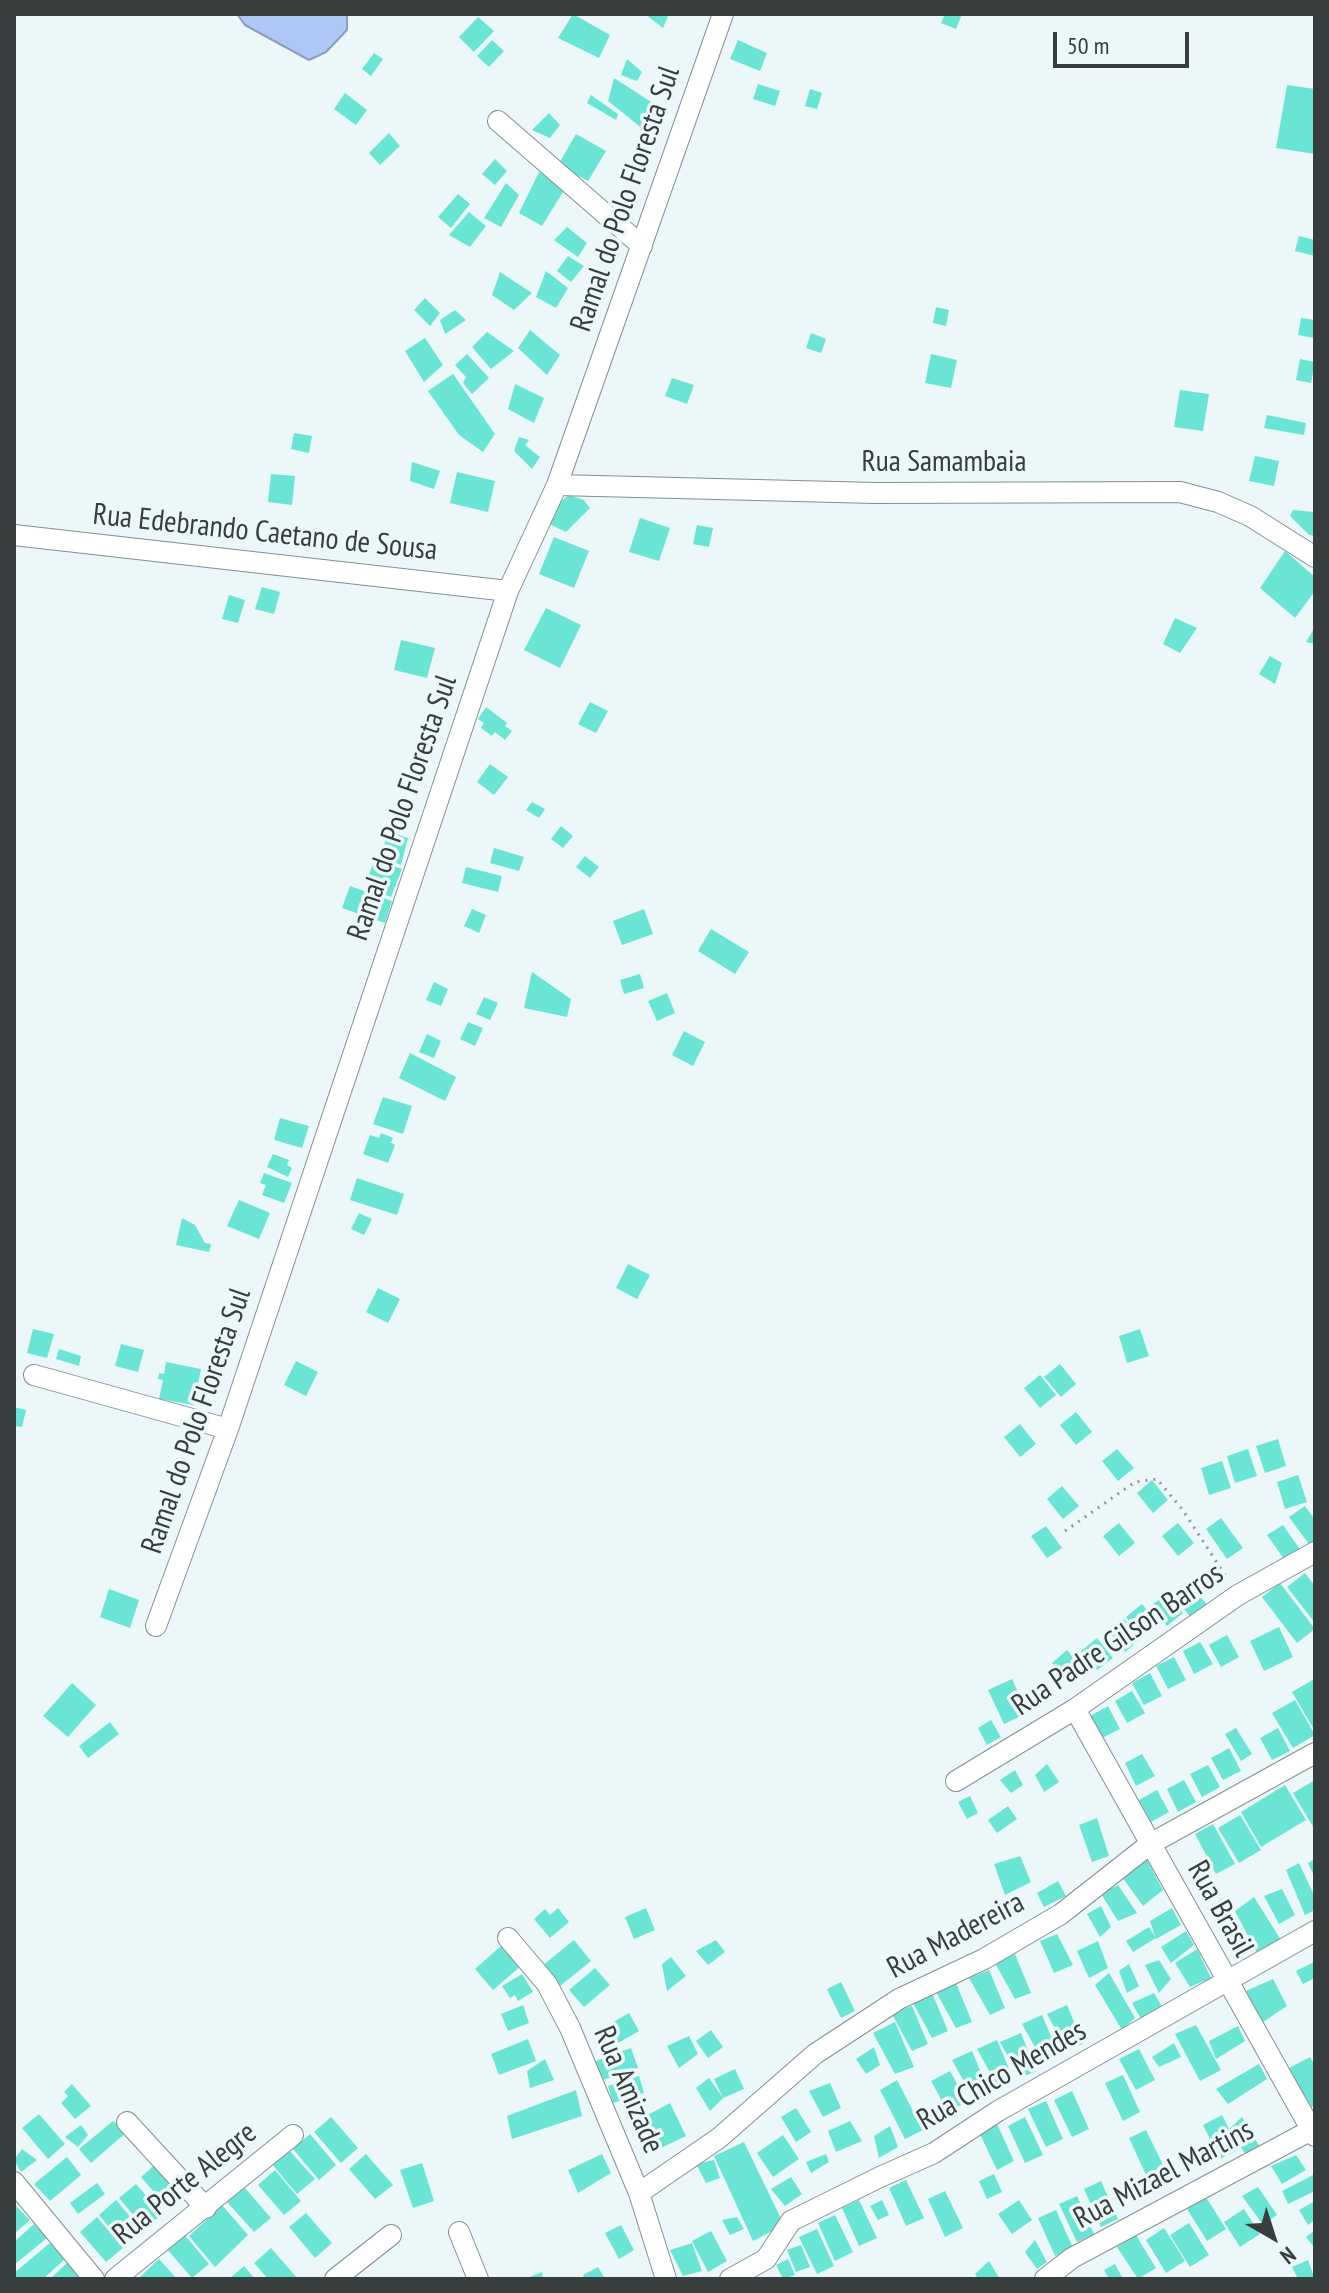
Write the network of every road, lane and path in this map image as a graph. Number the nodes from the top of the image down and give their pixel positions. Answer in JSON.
{"nodes":[{"id":1,"x":723,"y":14,"type":"edge"},
{"id":2,"x":498,"y":121,"type":"dead end"},
{"id":3,"x":642,"y":246,"type":"junction"},
{"id":4,"x":557,"y":485,"type":"junction"},
{"id":5,"x":14,"y":535,"type":"edge"},
{"id":6,"x":1315,"y":557,"type":"edge"},
{"id":7,"x":508,"y":591,"type":"junction"},
{"id":8,"x":34,"y":1375,"type":"dead end"},
{"id":9,"x":228,"y":1429,"type":"junction"},
{"id":10,"x":1065,"y":1531,"type":"dead end"},
{"id":11,"x":1315,"y":1552,"type":"edge"},
{"id":12,"x":1238,"y":1595,"type":"junction"},
{"id":13,"x":156,"y":1626,"type":"dead end"},
{"id":14,"x":1075,"y":1709,"type":"junction"},
{"id":15,"x":1315,"y":1753,"type":"edge"},
{"id":16,"x":956,"y":1781,"type":"dead end"},
{"id":17,"x":1150,"y":1844,"type":"junction"},
{"id":18,"x":1315,"y":1931,"type":"edge"},
{"id":19,"x":508,"y":1938,"type":"dead end"},
{"id":20,"x":1227,"y":1982,"type":"junction"},
{"id":21,"x":127,"y":2122,"type":"dead end"},
{"id":22,"x":1314,"y":2131,"type":"edge"},
{"id":23,"x":293,"y":2135,"type":"dead end"},
{"id":24,"x":15,"y":2184,"type":"edge"},
{"id":25,"x":639,"y":2193,"type":"junction"},
{"id":26,"x":206,"y":2208,"type":"junction"},
{"id":27,"x":459,"y":2232,"type":"dead end"},
{"id":28,"x":391,"y":2235,"type":"dead end"},
{"id":29,"x":94,"y":2279,"type":"edge"},
{"id":30,"x":115,"y":2279,"type":"edge"},
{"id":31,"x":335,"y":2279,"type":"edge"},
{"id":32,"x":478,"y":2279,"type":"edge"},
{"id":33,"x":666,"y":2279,"type":"edge"},
{"id":34,"x":730,"y":2279,"type":"edge"},
{"id":35,"x":1045,"y":2279,"type":"edge"}],
"edges":[{"from":1,"to":3,"type":"street","name":"Ramal do Polo Floresta Sul"},
{"from":2,"to":3,"type":"street"},
{"from":3,"to":4,"type":"street","name":"Ramal do Polo Floresta Sul"},
{"from":4,"to":6,"type":"street","name":"Rua Samambaia"},
{"from":4,"to":7,"type":"street","name":"Ramal do Polo Floresta Sul"},
{"from":5,"to":7,"type":"street","name":"Rua Edebrando Caetano de Sousa"},
{"from":7,"to":9,"type":"street","name":"Ramal do Polo Floresta Sul"},
{"from":8,"to":9,"type":"street"},
{"from":9,"to":13,"type":"street","name":"Ramal do Polo Floresta Sul"},
{"from":10,"to":12,"type":"path"},
{"from":11,"to":12,"type":"street","name":"Rua Padre Gilson Barros"},
{"from":12,"to":14,"type":"street","name":"Rua Padre Gilson Barros"},
{"from":14,"to":16,"type":"street","name":"Rua Padre Gilson Barros"},
{"from":14,"to":17,"type":"street","name":"Rua Brasil"},
{"from":15,"to":17,"type":"street","name":"Rua Madereira"},
{"from":17,"to":20,"type":"street","name":"Rua Brasil"},
{"from":17,"to":25,"type":"street","name":"Rua Madereira"},
{"from":18,"to":20,"type":"street","name":"Rua Chico Mendes"},
{"from":19,"to":25,"type":"street","name":"Rua Amizade"},
{"from":20,"to":22,"type":"street","name":"Rua Brasil"},
{"from":20,"to":34,"type":"street","name":"Rua Chico Mendes"},
{"from":21,"to":26,"type":"street"},
{"from":22,"to":35,"type":"street","name":"Rua Mizael Martins"},
{"from":23,"to":26,"type":"street","name":"Rua Porte Alegre"},
{"from":24,"to":29,"type":"street"},
{"from":25,"to":33,"type":"street","name":"Rua Amizade"},
{"from":26,"to":30,"type":"street","name":"Rua Porte Alegre"},
{"from":27,"to":32,"type":"street"},
{"from":28,"to":31,"type":"street"}]}
